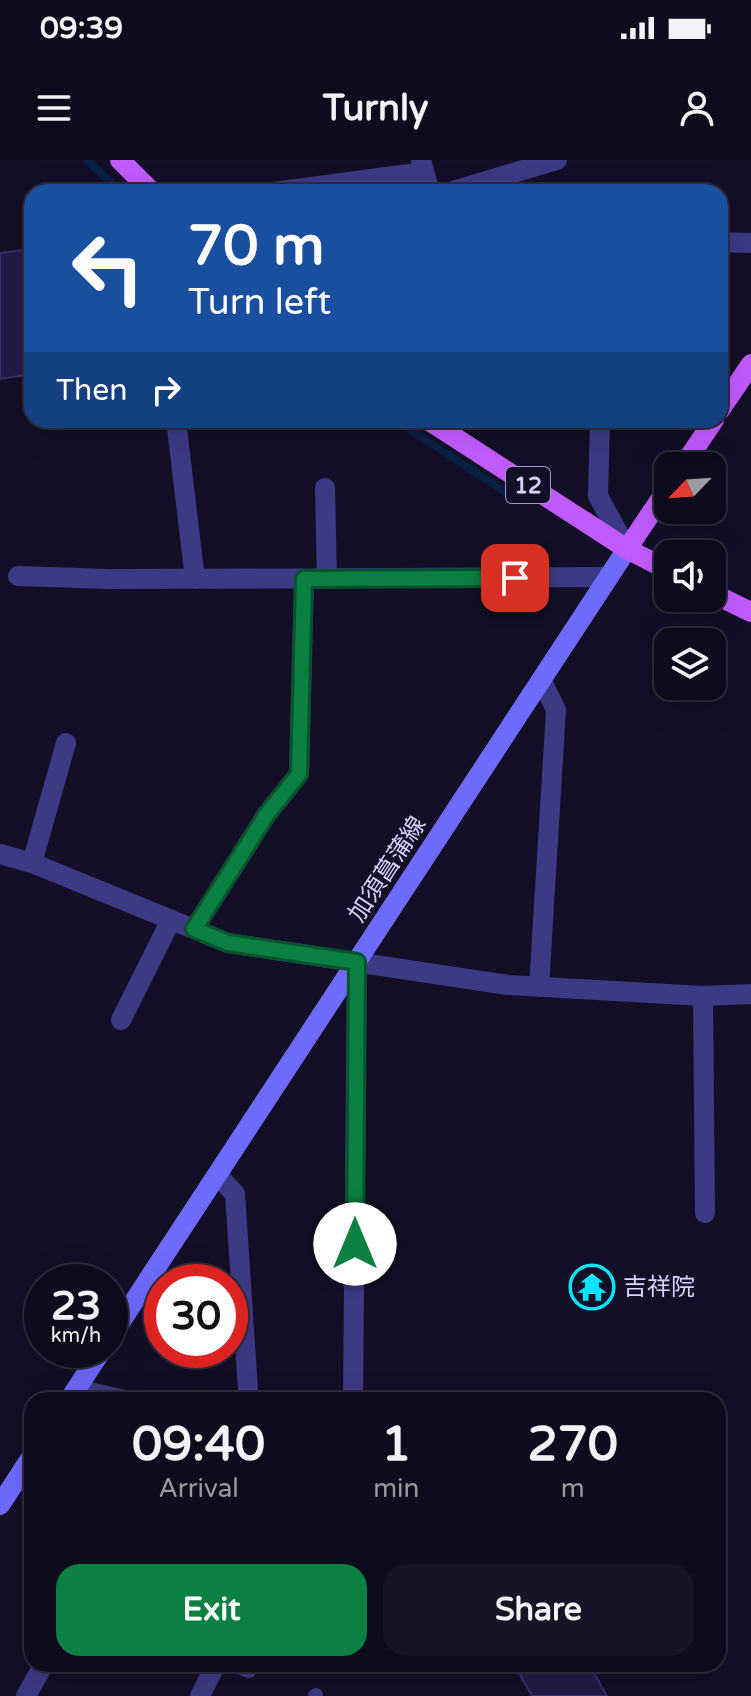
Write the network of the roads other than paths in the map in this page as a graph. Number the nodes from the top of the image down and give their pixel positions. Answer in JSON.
{"nodes":[{"id":1,"x":120,"y":160,"type":"edge"},
{"id":2,"x":557,"y":160,"type":"edge"},
{"id":3,"x":425,"y":175,"type":"edge"},
{"id":4,"x":144,"y":184,"type":"edge"},
{"id":5,"x":345,"y":184,"type":"edge"},
{"id":6,"x":476,"y":184,"type":"edge"},
{"id":7,"x":728,"y":242,"type":"edge"},
{"id":8,"x":751,"y":243,"type":"edge"},
{"id":9,"x":751,"y":364,"type":"edge"},
{"id":10,"x":728,"y":398,"type":"edge"},
{"id":11,"x":177,"y":428,"type":"edge"},
{"id":12,"x":440,"y":428,"type":"edge"},
{"id":13,"x":600,"y":428,"type":"edge"},
{"id":14,"x":709,"y":428,"type":"edge"},
{"id":15,"x":692,"y":452,"type":"edge"},
{"id":16,"x":325,"y":488,"type":"dead end"},
{"id":17,"x":654,"y":509,"type":"edge"},
{"id":18,"x":627,"y":549,"type":"junction"},
{"id":19,"x":654,"y":563,"type":"edge"},
{"id":20,"x":18,"y":576,"type":"dead end"},
{"id":21,"x":609,"y":577,"type":"junction"},
{"id":22,"x":195,"y":579,"type":"junction"},
{"id":23,"x":304,"y":579,"type":"junction"},
{"id":24,"x":327,"y":579,"type":"junction"},
{"id":25,"x":726,"y":600,"type":"edge"},
{"id":26,"x":751,"y":612,"type":"edge"},
{"id":27,"x":542,"y":681,"type":"junction"},
{"id":28,"x":66,"y":743,"type":"dead end"},
{"id":29,"x":0,"y":854,"type":"edge"},
{"id":30,"x":32,"y":863,"type":"junction"},
{"id":31,"x":171,"y":920,"type":"junction"},
{"id":32,"x":194,"y":929,"type":"junction"},
{"id":33,"x":357,"y":962,"type":"junction"},
{"id":34,"x":539,"y":987,"type":"junction"},
{"id":35,"x":751,"y":994,"type":"edge"},
{"id":36,"x":703,"y":996,"type":"junction"},
{"id":37,"x":121,"y":1020,"type":"dead end"},
{"id":38,"x":217,"y":1175,"type":"junction"},
{"id":39,"x":705,"y":1213,"type":"dead end"},
{"id":40,"x":128,"y":1311,"type":"edge"},
{"id":41,"x":90,"y":1368,"type":"edge"},
{"id":42,"x":248,"y":1390,"type":"dead end"},
{"id":43,"x":74,"y":1392,"type":"edge"},
{"id":44,"x":353,"y":1392,"type":"edge"},
{"id":45,"x":24,"y":1468,"type":"edge"},
{"id":46,"x":0,"y":1505,"type":"edge"},
{"id":47,"x":40,"y":1672,"type":"edge"},
{"id":48,"x":212,"y":1672,"type":"edge"},
{"id":49,"x":26,"y":1696,"type":"edge"},
{"id":50,"x":200,"y":1696,"type":"edge"}],
"edges":[{"from":1,"to":4,"type":"main road"},
{"from":2,"to":6,"type":"street"},
{"from":3,"to":5,"type":"street"},
{"from":7,"to":8,"type":"street"},
{"from":9,"to":10,"type":"main road"},
{"from":11,"to":22,"type":"street"},
{"from":12,"to":18,"type":"main road","number":"12"},
{"from":13,"to":18,"type":"street"},
{"from":14,"to":15,"type":"main road"},
{"from":16,"to":24,"type":"street"},
{"from":17,"to":18,"type":"main road"},
{"from":18,"to":19,"type":"main road","number":"12"},
{"from":18,"to":21,"type":"main road","name":"加須菖蒲線"},
{"from":20,"to":22,"type":"street"},
{"from":21,"to":24,"type":"street"},
{"from":21,"to":27,"type":"main road","name":"加須菖蒲線"},
{"from":22,"to":23,"type":"street"},
{"from":23,"to":24,"type":"street"},
{"from":23,"to":32,"type":"street"},
{"from":25,"to":26,"type":"main road"},
{"from":27,"to":33,"type":"main road","name":"加須菖蒲線"},
{"from":27,"to":34,"type":"street"},
{"from":28,"to":30,"type":"street"},
{"from":29,"to":30,"type":"street"},
{"from":30,"to":31,"type":"street"},
{"from":31,"to":32,"type":"street"},
{"from":31,"to":37,"type":"street"},
{"from":32,"to":33,"type":"street"},
{"from":33,"to":34,"type":"street"},
{"from":33,"to":38,"type":"main road","name":"加須菖蒲線"},
{"from":33,"to":44,"type":"street"},
{"from":34,"to":36,"type":"street"},
{"from":35,"to":36,"type":"street"},
{"from":36,"to":39,"type":"street"},
{"from":38,"to":40,"type":"main road","name":"加須菖蒲線"},
{"from":38,"to":42,"type":"street"},
{"from":41,"to":43,"type":"main road"},
{"from":45,"to":46,"type":"main road"},
{"from":47,"to":49,"type":"street"},
{"from":48,"to":50,"type":"street"}]}
